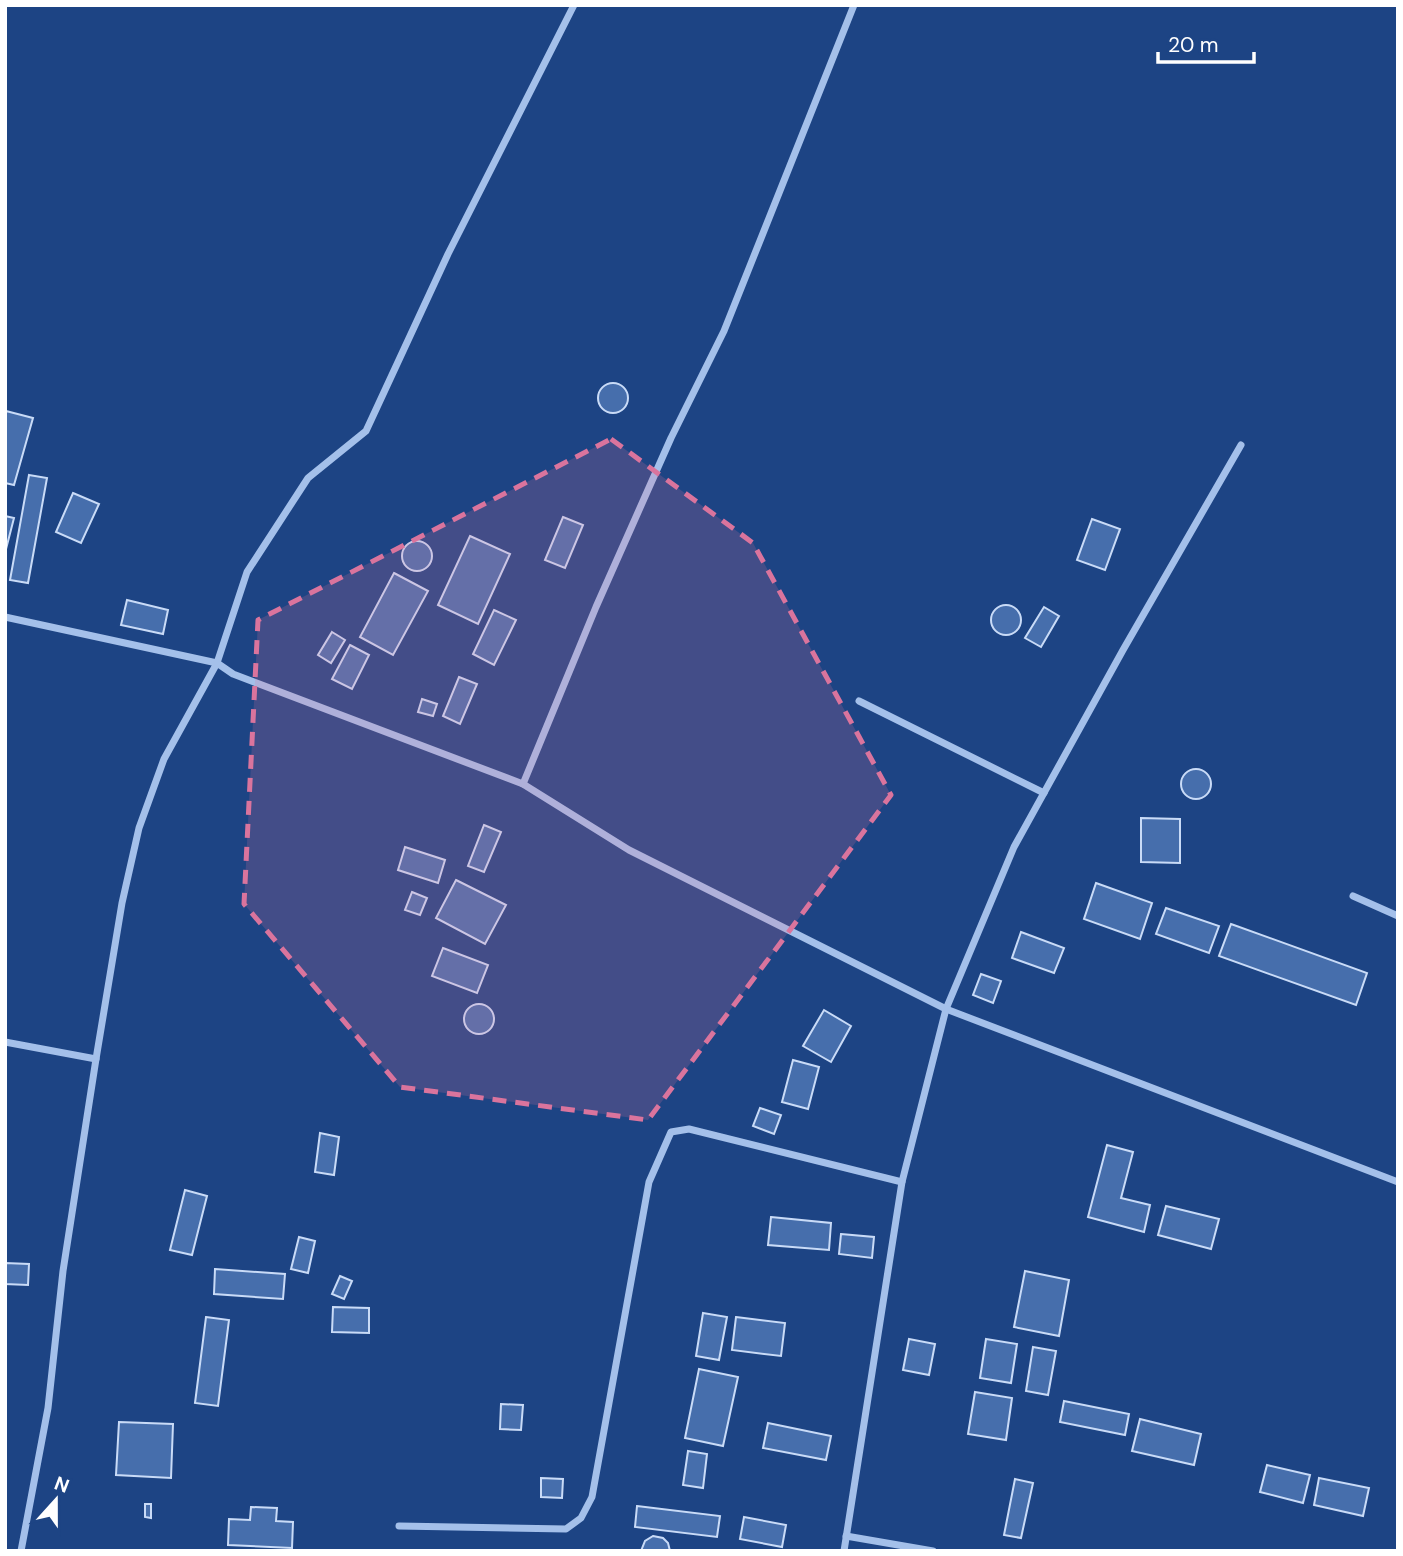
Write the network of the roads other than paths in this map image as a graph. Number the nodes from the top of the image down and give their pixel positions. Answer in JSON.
{"nodes":[{"id":1,"x":574,"y":5,"type":"edge"},
{"id":2,"x":854,"y":5,"type":"edge"},
{"id":3,"x":1241,"y":445,"type":"dead end"},
{"id":4,"x":5,"y":617,"type":"edge"},
{"id":5,"x":217,"y":663,"type":"junction"},
{"id":6,"x":859,"y":701,"type":"dead end"},
{"id":7,"x":523,"y":784,"type":"junction"},
{"id":8,"x":1044,"y":793,"type":"junction"},
{"id":9,"x":1353,"y":896,"type":"dead end"},
{"id":10,"x":1398,"y":916,"type":"edge"},
{"id":11,"x":946,"y":1009,"type":"junction"},
{"id":12,"x":5,"y":1042,"type":"edge"},
{"id":13,"x":96,"y":1059,"type":"junction"},
{"id":14,"x":902,"y":1182,"type":"junction"},
{"id":15,"x":1398,"y":1182,"type":"edge"},
{"id":16,"x":399,"y":1525,"type":"dead end"},
{"id":17,"x":846,"y":1536,"type":"junction"},
{"id":18,"x":21,"y":1551,"type":"edge"},
{"id":19,"x":844,"y":1551,"type":"edge"},
{"id":20,"x":933,"y":1551,"type":"edge"}],
"edges":[{"from":1,"to":5,"type":"street"},
{"from":2,"to":7,"type":"street"},
{"from":3,"to":8,"type":"street"},
{"from":4,"to":5,"type":"street"},
{"from":5,"to":7,"type":"street"},
{"from":5,"to":13,"type":"street"},
{"from":6,"to":8,"type":"street"},
{"from":7,"to":11,"type":"street"},
{"from":8,"to":11,"type":"street"},
{"from":9,"to":10,"type":"street"},
{"from":11,"to":14,"type":"street"},
{"from":11,"to":15,"type":"street"},
{"from":12,"to":13,"type":"street"},
{"from":13,"to":18,"type":"street"},
{"from":14,"to":16,"type":"street"},
{"from":14,"to":17,"type":"street"},
{"from":17,"to":19,"type":"street"},
{"from":17,"to":20,"type":"street"}]}
